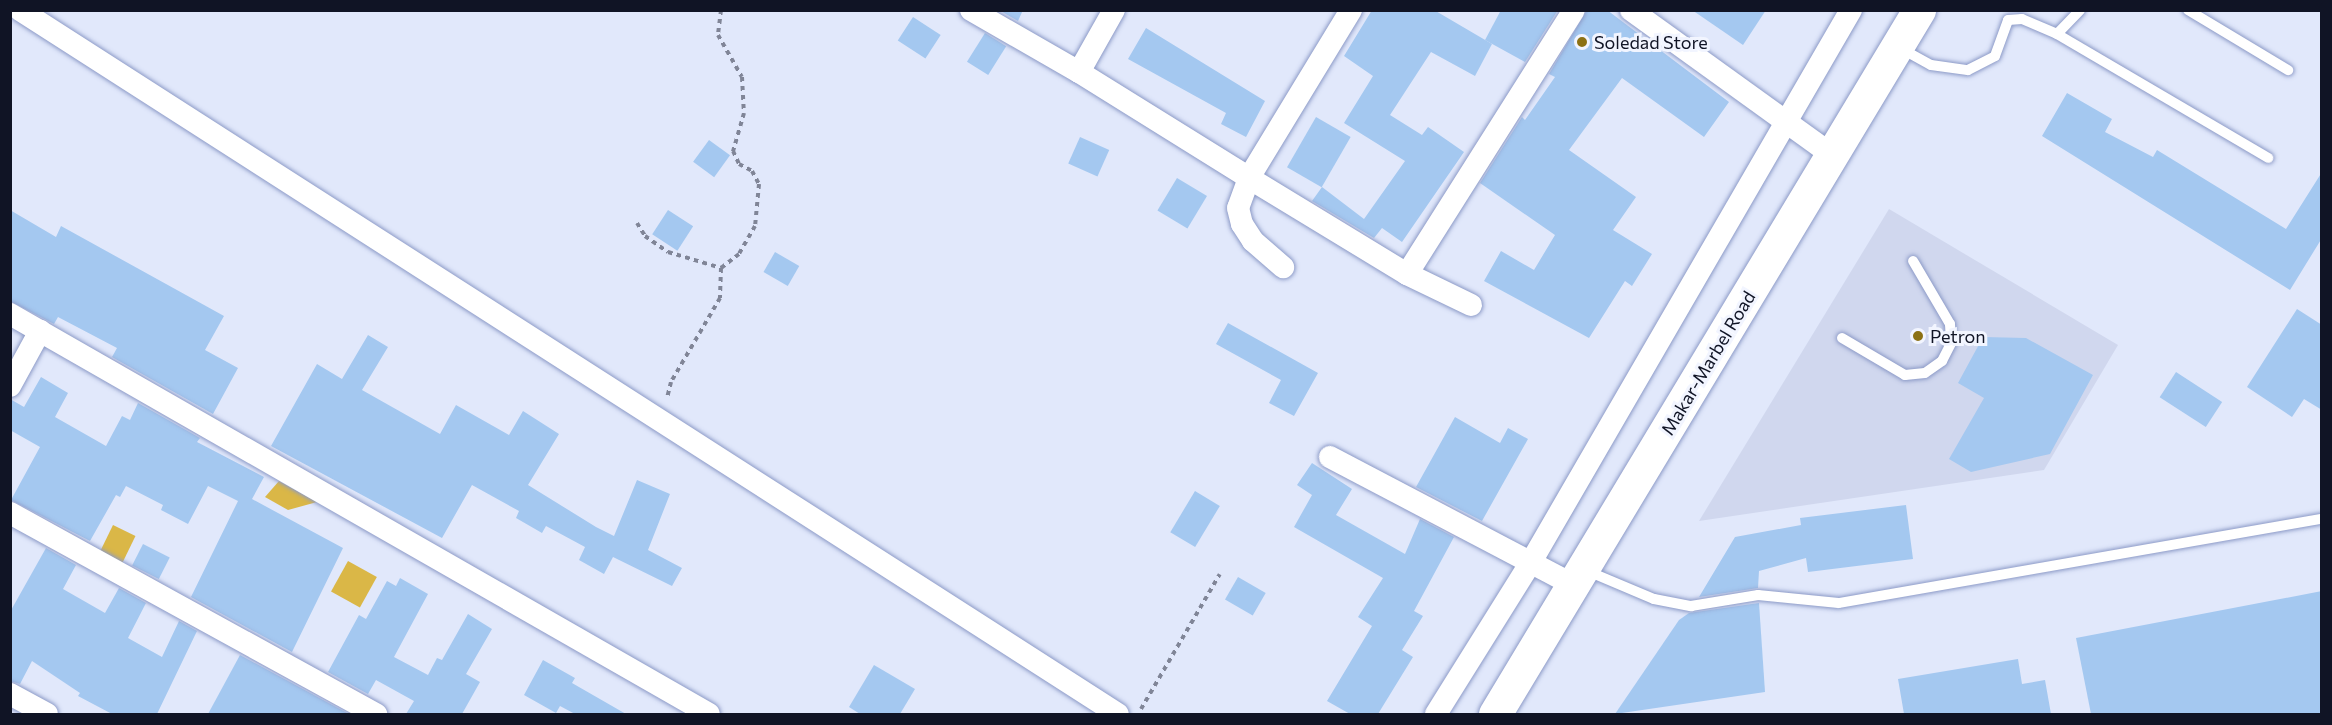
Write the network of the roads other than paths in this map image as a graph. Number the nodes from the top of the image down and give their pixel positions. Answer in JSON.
{"nodes":[{"id":1,"x":20,"y":10,"type":"edge"},
{"id":2,"x":971,"y":10,"type":"edge"},
{"id":3,"x":1114,"y":10,"type":"edge"},
{"id":4,"x":1351,"y":10,"type":"edge"},
{"id":5,"x":1574,"y":10,"type":"edge"},
{"id":6,"x":1631,"y":10,"type":"edge"},
{"id":7,"x":1851,"y":10,"type":"edge"},
{"id":8,"x":1919,"y":10,"type":"edge"},
{"id":9,"x":2080,"y":10,"type":"edge"},
{"id":10,"x":2188,"y":10,"type":"edge"},
{"id":11,"x":2057,"y":34,"type":"junction"},
{"id":12,"x":1897,"y":47,"type":"junction"},
{"id":13,"x":2288,"y":70,"type":"dead end"},
{"id":14,"x":1079,"y":72,"type":"junction"},
{"id":15,"x":1784,"y":121,"type":"junction"},
{"id":16,"x":1832,"y":155,"type":"junction"},
{"id":17,"x":2268,"y":158,"type":"dead end"},
{"id":18,"x":1249,"y":178,"type":"junction"},
{"id":19,"x":1913,"y":261,"type":"dead end"},
{"id":20,"x":1283,"y":267,"type":"dead end"},
{"id":21,"x":1407,"y":274,"type":"junction"},
{"id":22,"x":1471,"y":305,"type":"dead end"},
{"id":23,"x":10,"y":314,"type":"edge"},
{"id":24,"x":40,"y":331,"type":"junction"},
{"id":25,"x":1842,"y":338,"type":"dead end"},
{"id":26,"x":10,"y":386,"type":"edge"},
{"id":27,"x":1330,"y":457,"type":"dead end"},
{"id":28,"x":10,"y":513,"type":"edge"},
{"id":29,"x":2322,"y":519,"type":"edge"},
{"id":30,"x":1531,"y":562,"type":"junction"},
{"id":31,"x":1578,"y":577,"type":"junction"},
{"id":32,"x":10,"y":694,"type":"edge"},
{"id":33,"x":47,"y":714,"type":"edge"},
{"id":34,"x":376,"y":714,"type":"edge"},
{"id":35,"x":709,"y":714,"type":"edge"},
{"id":36,"x":1118,"y":714,"type":"edge"},
{"id":37,"x":1436,"y":714,"type":"edge"},
{"id":38,"x":1496,"y":714,"type":"edge"}],
"edges":[{"from":1,"to":36,"type":"street"},
{"from":2,"to":14,"type":"street"},
{"from":3,"to":14,"type":"street"},
{"from":4,"to":18,"type":"street"},
{"from":5,"to":21,"type":"street"},
{"from":6,"to":15,"type":"street"},
{"from":7,"to":15,"type":"street"},
{"from":8,"to":12,"type":"main road","name":"Makar-Marbel Road"},
{"from":9,"to":11,"type":"lane"},
{"from":10,"to":13,"type":"lane"},
{"from":11,"to":12,"type":"lane"},
{"from":11,"to":17,"type":"lane"},
{"from":12,"to":16,"type":"main road","name":"Makar-Marbel Road"},
{"from":14,"to":18,"type":"street"},
{"from":15,"to":16,"type":"street"},
{"from":15,"to":30,"type":"street"},
{"from":16,"to":31,"type":"main road","name":"Makar-Marbel Road"},
{"from":18,"to":20,"type":"street"},
{"from":18,"to":21,"type":"street"},
{"from":19,"to":25,"type":"lane"},
{"from":21,"to":22,"type":"street"},
{"from":23,"to":24,"type":"street"},
{"from":24,"to":26,"type":"street"},
{"from":24,"to":35,"type":"street"},
{"from":27,"to":30,"type":"street"},
{"from":28,"to":34,"type":"street"},
{"from":29,"to":31,"type":"lane"},
{"from":30,"to":31,"type":"street"},
{"from":30,"to":37,"type":"street"},
{"from":31,"to":38,"type":"main road","name":"Makar-Marbel Road"},
{"from":32,"to":33,"type":"street"}]}
